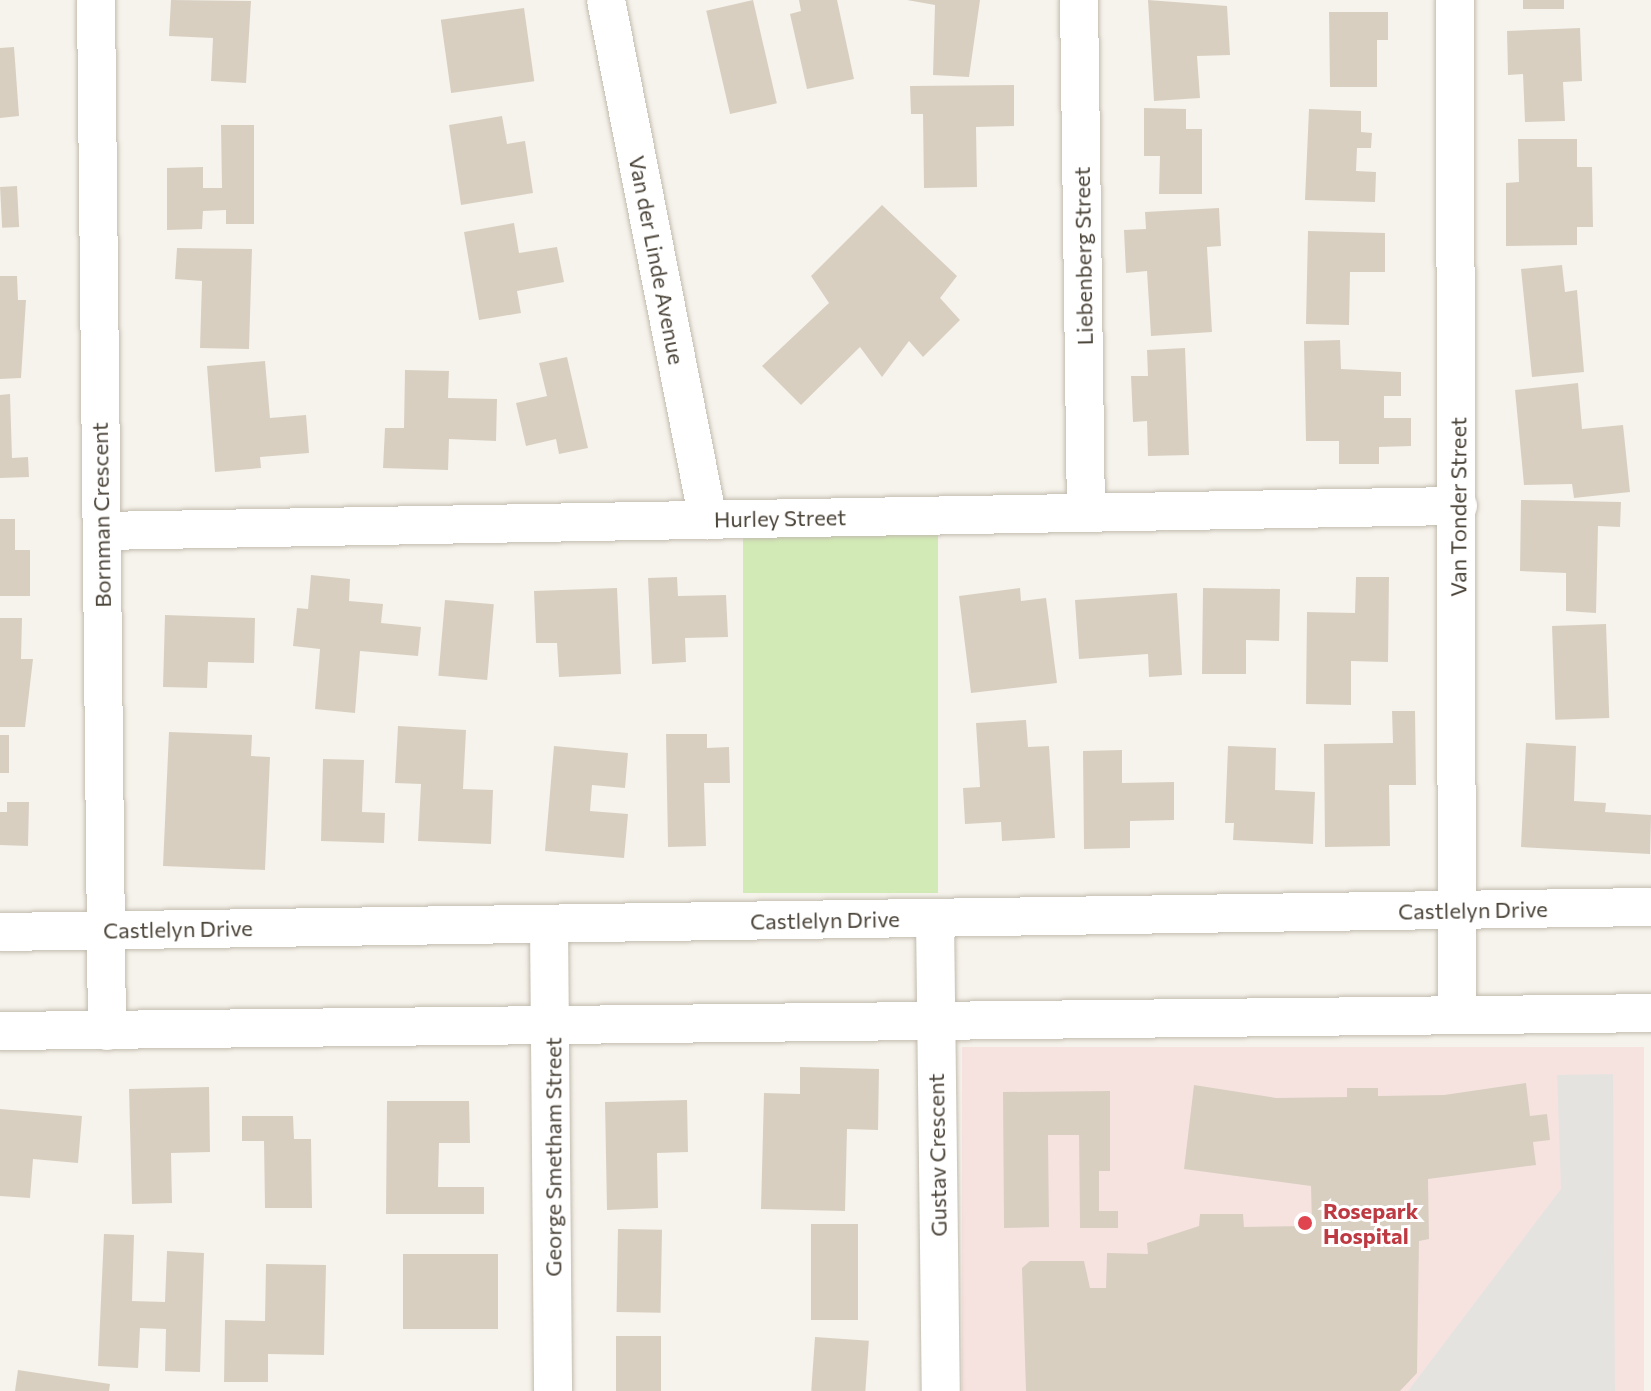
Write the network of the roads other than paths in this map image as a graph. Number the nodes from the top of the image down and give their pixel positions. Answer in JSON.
{"nodes":[{"id":1,"x":96,"y":0,"type":"edge"},
{"id":2,"x":606,"y":0,"type":"edge"},
{"id":3,"x":1079,"y":0,"type":"edge"},
{"id":4,"x":1455,"y":0,"type":"edge"},
{"id":5,"x":1458,"y":506,"type":"junction"},
{"id":6,"x":1086,"y":513,"type":"junction"},
{"id":7,"x":708,"y":520,"type":"junction"},
{"id":8,"x":102,"y":531,"type":"junction"},
{"id":9,"x":1651,"y":907,"type":"edge"},
{"id":10,"x":1460,"y":910,"type":"junction"},
{"id":11,"x":935,"y":918,"type":"junction"},
{"id":12,"x":549,"y":924,"type":"junction"},
{"id":13,"x":107,"y":930,"type":"junction"},
{"id":14,"x":0,"y":932,"type":"edge"},
{"id":15,"x":1651,"y":1013,"type":"edge"},
{"id":16,"x":1457,"y":1015,"type":"junction"},
{"id":17,"x":936,"y":1023,"type":"junction"},
{"id":18,"x":553,"y":1027,"type":"junction"},
{"id":19,"x":0,"y":1031,"type":"edge"},
{"id":20,"x":107,"y":1031,"type":"junction"},
{"id":21,"x":553,"y":1391,"type":"edge"},
{"id":22,"x":941,"y":1391,"type":"edge"}],
"edges":[{"from":1,"to":8,"type":"street","name":"Bornman Crescent"},
{"from":2,"to":7,"type":"street","name":"Van der Linde Avenue"},
{"from":3,"to":6,"type":"street","name":"Liebenberg Street"},
{"from":4,"to":5,"type":"street","name":"Van Tonder Street"},
{"from":5,"to":6,"type":"street","name":"Hurley Street"},
{"from":5,"to":10,"type":"street","name":"Van Tonder Street"},
{"from":6,"to":7,"type":"street","name":"Hurley Street"},
{"from":7,"to":8,"type":"street","name":"Hurley Street"},
{"from":8,"to":13,"type":"street","name":"Bornman Crescent"},
{"from":9,"to":10,"type":"street","name":"Castlelyn Drive"},
{"from":10,"to":11,"type":"street","name":"Castlelyn Drive"},
{"from":10,"to":16,"type":"street","name":"Van Tonder Street"},
{"from":11,"to":12,"type":"street","name":"Castlelyn Drive"},
{"from":11,"to":17,"type":"street","name":"Gustav Crescent"},
{"from":12,"to":13,"type":"street","name":"Castlelyn Drive"},
{"from":12,"to":18,"type":"street","name":"George Smetham Street"},
{"from":13,"to":14,"type":"street","name":"Castlelyn Drive"},
{"from":13,"to":20,"type":"street","name":"Bornman Crescent"},
{"from":15,"to":16,"type":"street"},
{"from":16,"to":17,"type":"street"},
{"from":17,"to":18,"type":"street"},
{"from":17,"to":22,"type":"street","name":"Gustav Crescent"},
{"from":18,"to":20,"type":"street"},
{"from":18,"to":21,"type":"street","name":"George Smetham Street"},
{"from":19,"to":20,"type":"street"}]}
